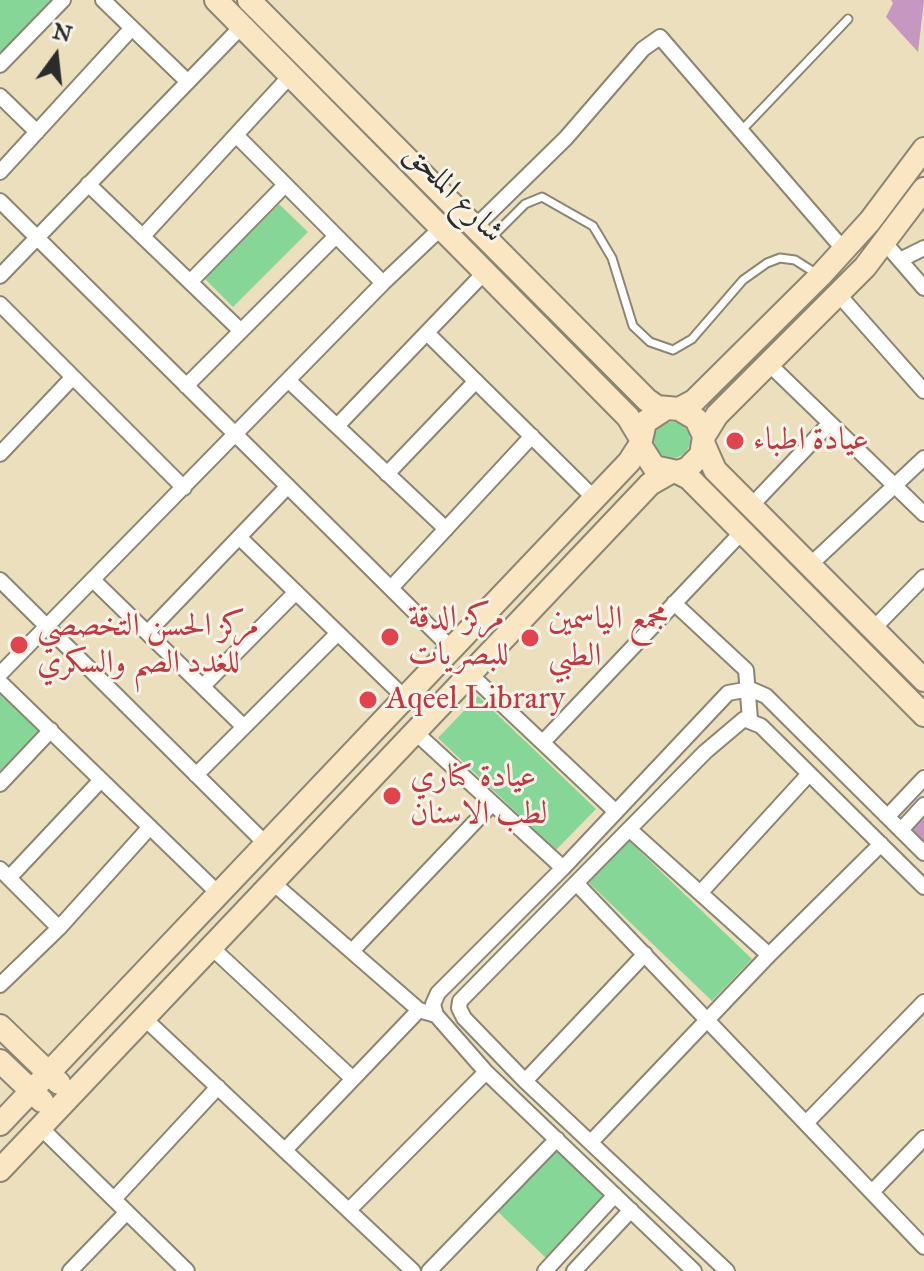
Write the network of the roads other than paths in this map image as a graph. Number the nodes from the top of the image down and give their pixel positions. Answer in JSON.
{"nodes":[{"id":1,"x":63,"y":0,"type":"edge"},
{"id":2,"x":103,"y":0,"type":"edge"},
{"id":3,"x":216,"y":0,"type":"edge"},
{"id":4,"x":249,"y":0,"type":"edge"},
{"id":5,"x":848,"y":19,"type":"dead end"},
{"id":6,"x":242,"y":26,"type":"junction"},
{"id":7,"x":132,"y":28,"type":"junction"},
{"id":8,"x":0,"y":65,"type":"edge"},
{"id":9,"x":291,"y":75,"type":"junction"},
{"id":10,"x":188,"y":82,"type":"junction"},
{"id":11,"x":0,"y":96,"type":"edge"},
{"id":12,"x":741,"y":131,"type":"junction"},
{"id":13,"x":37,"y":132,"type":"junction"},
{"id":14,"x":236,"y":135,"type":"junction"},
{"id":15,"x":924,"y":149,"type":"edge"},
{"id":16,"x":0,"y":172,"type":"edge"},
{"id":17,"x":88,"y":184,"type":"junction"},
{"id":18,"x":285,"y":185,"type":"junction"},
{"id":19,"x":924,"y":189,"type":"edge"},
{"id":20,"x":0,"y":201,"type":"edge"},
{"id":21,"x":441,"y":228,"type":"junction"},
{"id":22,"x":482,"y":234,"type":"junction"},
{"id":23,"x":143,"y":236,"type":"junction"},
{"id":24,"x":336,"y":236,"type":"junction"},
{"id":25,"x":37,"y":237,"type":"junction"},
{"id":26,"x":924,"y":248,"type":"edge"},
{"id":27,"x":844,"y":250,"type":"junction"},
{"id":28,"x":892,"y":252,"type":"junction"},
{"id":29,"x":485,"y":272,"type":"junction"},
{"id":30,"x":0,"y":276,"type":"edge"},
{"id":31,"x":820,"y":276,"type":"junction"},
{"id":32,"x":190,"y":282,"type":"junction"},
{"id":33,"x":383,"y":283,"type":"junction"},
{"id":34,"x":924,"y":288,"type":"edge"},
{"id":35,"x":839,"y":295,"type":"junction"},
{"id":36,"x":0,"y":304,"type":"edge"},
{"id":37,"x":241,"y":331,"type":"junction"},
{"id":38,"x":427,"y":333,"type":"junction"},
{"id":39,"x":770,"y":365,"type":"junction"},
{"id":40,"x":73,"y":377,"type":"junction"},
{"id":41,"x":289,"y":381,"type":"junction"},
{"id":42,"x":476,"y":381,"type":"junction"},
{"id":43,"x":186,"y":386,"type":"junction"},
{"id":44,"x":924,"y":391,"type":"edge"},
{"id":45,"x":672,"y":409,"type":"junction"},
{"id":46,"x":830,"y":423,"type":"junction"},
{"id":47,"x":337,"y":426,"type":"junction"},
{"id":48,"x":236,"y":434,"type":"junction"},
{"id":49,"x":532,"y":436,"type":"junction"},
{"id":50,"x":640,"y":441,"type":"junction"},
{"id":51,"x":704,"y":441,"type":"junction"},
{"id":52,"x":0,"y":454,"type":"edge"},
{"id":53,"x":924,"y":458,"type":"edge"},
{"id":54,"x":674,"y":472,"type":"junction"},
{"id":55,"x":387,"y":474,"type":"junction"},
{"id":56,"x":288,"y":486,"type":"junction"},
{"id":57,"x":895,"y":486,"type":"junction"},
{"id":58,"x":184,"y":488,"type":"junction"},
{"id":59,"x":595,"y":499,"type":"junction"},
{"id":60,"x":752,"y":505,"type":"junction"},
{"id":61,"x":924,"y":514,"type":"edge"},
{"id":62,"x":446,"y":529,"type":"junction"},
{"id":63,"x":742,"y":532,"type":"junction"},
{"id":64,"x":239,"y":537,"type":"junction"},
{"id":65,"x":810,"y":565,"type":"junction"},
{"id":66,"x":924,"y":577,"type":"edge"},
{"id":67,"x":0,"y":580,"type":"edge"},
{"id":68,"x":93,"y":580,"type":"junction"},
{"id":69,"x":391,"y":588,"type":"junction"},
{"id":70,"x":296,"y":592,"type":"junction"},
{"id":71,"x":674,"y":603,"type":"junction"},
{"id":72,"x":47,"y":627,"type":"junction"},
{"id":73,"x":873,"y":629,"type":"junction"},
{"id":74,"x":148,"y":632,"type":"junction"},
{"id":75,"x":338,"y":633,"type":"junction"},
{"id":76,"x":452,"y":649,"type":"junction"},
{"id":77,"x":0,"y":674,"type":"edge"},
{"id":78,"x":470,"y":674,"type":"junction"},
{"id":79,"x":924,"y":680,"type":"edge"},
{"id":80,"x":0,"y":682,"type":"edge"},
{"id":81,"x":203,"y":686,"type":"junction"},
{"id":82,"x":750,"y":689,"type":"junction"},
{"id":83,"x":405,"y":698,"type":"junction"},
{"id":84,"x":924,"y":715,"type":"edge"},
{"id":85,"x":750,"y":719,"type":"junction"},
{"id":86,"x":244,"y":727,"type":"junction"},
{"id":87,"x":51,"y":730,"type":"junction"},
{"id":88,"x":415,"y":732,"type":"junction"},
{"id":89,"x":543,"y":742,"type":"junction"},
{"id":90,"x":809,"y":774,"type":"junction"},
{"id":91,"x":196,"y":775,"type":"junction"},
{"id":92,"x":924,"y":778,"type":"edge"},
{"id":93,"x":101,"y":780,"type":"junction"},
{"id":94,"x":0,"y":784,"type":"edge"},
{"id":95,"x":492,"y":804,"type":"junction"},
{"id":96,"x":924,"y":805,"type":"edge"},
{"id":97,"x":616,"y":812,"type":"junction"},
{"id":98,"x":888,"y":816,"type":"junction"},
{"id":99,"x":150,"y":827,"type":"junction"},
{"id":100,"x":629,"y":829,"type":"junction"},
{"id":101,"x":901,"y":830,"type":"junction"},
{"id":102,"x":266,"y":844,"type":"junction"},
{"id":103,"x":881,"y":844,"type":"junction"},
{"id":104,"x":924,"y":853,"type":"edge"},
{"id":105,"x":563,"y":868,"type":"junction"},
{"id":106,"x":5,"y":874,"type":"edge"},
{"id":107,"x":272,"y":882,"type":"junction"},
{"id":108,"x":576,"y":883,"type":"junction"},
{"id":109,"x":924,"y":887,"type":"edge"},
{"id":110,"x":702,"y":891,"type":"junction"},
{"id":111,"x":219,"y":894,"type":"junction"},
{"id":112,"x":59,"y":928,"type":"junction"},
{"id":113,"x":211,"y":947,"type":"junction"},
{"id":114,"x":352,"y":951,"type":"junction"},
{"id":115,"x":645,"y":954,"type":"junction"},
{"id":116,"x":769,"y":955,"type":"junction"},
{"id":117,"x":0,"y":985,"type":"edge"},
{"id":118,"x":924,"y":1002,"type":"edge"},
{"id":119,"x":459,"y":1008,"type":"junction"},
{"id":120,"x":419,"y":1010,"type":"junction"},
{"id":121,"x":436,"y":1015,"type":"junction"},
{"id":122,"x":144,"y":1018,"type":"junction"},
{"id":123,"x":707,"y":1019,"type":"junction"},
{"id":124,"x":0,"y":1026,"type":"edge"},
{"id":125,"x":0,"y":1061,"type":"edge"},
{"id":126,"x":486,"y":1072,"type":"junction"},
{"id":127,"x":49,"y":1073,"type":"junction"},
{"id":128,"x":353,"y":1079,"type":"junction"},
{"id":129,"x":525,"y":1081,"type":"junction"},
{"id":130,"x":218,"y":1087,"type":"junction"},
{"id":131,"x":32,"y":1091,"type":"junction"},
{"id":132,"x":71,"y":1094,"type":"junction"},
{"id":133,"x":47,"y":1120,"type":"junction"},
{"id":134,"x":806,"y":1123,"type":"junction"},
{"id":135,"x":0,"y":1124,"type":"edge"},
{"id":136,"x":924,"y":1138,"type":"edge"},
{"id":137,"x":557,"y":1139,"type":"junction"},
{"id":138,"x":591,"y":1142,"type":"junction"},
{"id":139,"x":285,"y":1150,"type":"junction"},
{"id":140,"x":0,"y":1170,"type":"edge"},
{"id":141,"x":872,"y":1192,"type":"junction"},
{"id":142,"x":615,"y":1195,"type":"junction"},
{"id":143,"x":114,"y":1199,"type":"junction"},
{"id":144,"x":349,"y":1210,"type":"junction"},
{"id":145,"x":631,"y":1210,"type":"junction"},
{"id":146,"x":127,"y":1212,"type":"junction"},
{"id":147,"x":924,"y":1247,"type":"edge"},
{"id":148,"x":702,"y":1248,"type":"junction"},
{"id":149,"x":690,"y":1267,"type":"edge"},
{"id":150,"x":405,"y":1268,"type":"edge"},
{"id":151,"x":70,"y":1271,"type":"edge"},
{"id":152,"x":187,"y":1271,"type":"edge"},
{"id":153,"x":429,"y":1271,"type":"edge"},
{"id":154,"x":545,"y":1271,"type":"edge"},
{"id":155,"x":574,"y":1271,"type":"edge"},
{"id":156,"x":727,"y":1271,"type":"edge"}],
"edges":[{"from":1,"to":8,"type":"street"},
{"from":2,"to":7,"type":"street"},
{"from":3,"to":6,"type":"street","name":"شارع الملحق"},
{"from":4,"to":22,"type":"street","name":"شارع الملحق"},
{"from":5,"to":12,"type":"lane"},
{"from":6,"to":9,"type":"street","name":"شارع الملحق"},
{"from":6,"to":10,"type":"street"},
{"from":7,"to":10,"type":"street"},
{"from":7,"to":13,"type":"street"},
{"from":9,"to":14,"type":"street"},
{"from":9,"to":21,"type":"street","name":"شارع الملحق"},
{"from":10,"to":17,"type":"street"},
{"from":11,"to":13,"type":"street"},
{"from":12,"to":22,"type":"street"},
{"from":12,"to":27,"type":"street"},
{"from":13,"to":16,"type":"street"},
{"from":14,"to":18,"type":"street"},
{"from":14,"to":23,"type":"street"},
{"from":15,"to":27,"type":"street"},
{"from":17,"to":23,"type":"street"},
{"from":17,"to":25,"type":"street"},
{"from":18,"to":24,"type":"street"},
{"from":18,"to":32,"type":"street"},
{"from":19,"to":28,"type":"street"},
{"from":20,"to":25,"type":"street"},
{"from":21,"to":29,"type":"street","name":"شارع الملحق"},
{"from":21,"to":33,"type":"street"},
{"from":22,"to":31,"type":"lane"},
{"from":22,"to":45,"type":"street","name":"شارع الملحق"},
{"from":23,"to":32,"type":"street"},
{"from":24,"to":33,"type":"street"},
{"from":24,"to":37,"type":"street"},
{"from":25,"to":30,"type":"street"},
{"from":25,"to":43,"type":"street"},
{"from":26,"to":28,"type":"street"},
{"from":27,"to":31,"type":"street"},
{"from":28,"to":34,"type":"street"},
{"from":28,"to":35,"type":"street"},
{"from":29,"to":38,"type":"street"},
{"from":29,"to":50,"type":"street","name":"شارع الملحق"},
{"from":31,"to":45,"type":"street"},
{"from":32,"to":37,"type":"street"},
{"from":33,"to":41,"type":"street"},
{"from":35,"to":39,"type":"street"},
{"from":35,"to":44,"type":"street"},
{"from":36,"to":40,"type":"street"},
{"from":37,"to":43,"type":"street"},
{"from":38,"to":42,"type":"street"},
{"from":38,"to":47,"type":"street"},
{"from":39,"to":46,"type":"street"},
{"from":39,"to":51,"type":"street"},
{"from":40,"to":52,"type":"street"},
{"from":40,"to":58,"type":"street"},
{"from":41,"to":47,"type":"street"},
{"from":41,"to":48,"type":"street"},
{"from":42,"to":49,"type":"street"},
{"from":42,"to":55,"type":"street"},
{"from":43,"to":48,"type":"street"},
{"from":45,"to":50,"type":"street"},
{"from":45,"to":51,"type":"street"},
{"from":46,"to":57,"type":"street"},
{"from":46,"to":60,"type":"street"},
{"from":47,"to":55,"type":"street"},
{"from":48,"to":56,"type":"street"},
{"from":48,"to":58,"type":"street"},
{"from":49,"to":59,"type":"street"},
{"from":49,"to":62,"type":"street"},
{"from":50,"to":54,"type":"street"},
{"from":50,"to":59,"type":"street"},
{"from":51,"to":54,"type":"street"},
{"from":51,"to":60,"type":"street"},
{"from":53,"to":57,"type":"street"},
{"from":54,"to":63,"type":"street"},
{"from":54,"to":78,"type":"street"},
{"from":55,"to":62,"type":"street"},
{"from":56,"to":64,"type":"street"},
{"from":56,"to":69,"type":"street"},
{"from":57,"to":61,"type":"street"},
{"from":57,"to":65,"type":"street"},
{"from":58,"to":68,"type":"street"},
{"from":59,"to":76,"type":"street"},
{"from":60,"to":65,"type":"street"},
{"from":62,"to":69,"type":"street"},
{"from":63,"to":71,"type":"street"},
{"from":63,"to":84,"type":"street"},
{"from":64,"to":70,"type":"street"},
{"from":64,"to":74,"type":"street"},
{"from":65,"to":73,"type":"street"},
{"from":66,"to":73,"type":"street"},
{"from":67,"to":72,"type":"street"},
{"from":68,"to":72,"type":"street"},
{"from":68,"to":74,"type":"street"},
{"from":69,"to":76,"type":"street"},
{"from":70,"to":75,"type":"street"},
{"from":70,"to":81,"type":"street"},
{"from":71,"to":82,"type":"street"},
{"from":71,"to":89,"type":"street"},
{"from":72,"to":77,"type":"street"},
{"from":72,"to":91,"type":"street"},
{"from":73,"to":79,"type":"street"},
{"from":74,"to":81,"type":"street"},
{"from":75,"to":83,"type":"street"},
{"from":75,"to":86,"type":"street"},
{"from":76,"to":83,"type":"street"},
{"from":78,"to":88,"type":"street"},
{"from":78,"to":89,"type":"street"},
{"from":80,"to":87,"type":"street"},
{"from":81,"to":86,"type":"street"},
{"from":82,"to":85,"type":"street"},
{"from":82,"to":97,"type":"street"},
{"from":82,"to":98,"type":"street"},
{"from":83,"to":102,"type":"street"},
{"from":85,"to":90,"type":"street"},
{"from":85,"to":100,"type":"street"},
{"from":86,"to":91,"type":"street"},
{"from":87,"to":93,"type":"street"},
{"from":87,"to":94,"type":"street"},
{"from":88,"to":95,"type":"street"},
{"from":88,"to":107,"type":"street"},
{"from":89,"to":97,"type":"street"},
{"from":90,"to":103,"type":"street"},
{"from":90,"to":110,"type":"street"},
{"from":91,"to":102,"type":"street"},
{"from":92,"to":98,"type":"street"},
{"from":93,"to":99,"type":"street"},
{"from":93,"to":106,"type":"street"},
{"from":95,"to":105,"type":"street"},
{"from":95,"to":114,"type":"street"},
{"from":96,"to":101,"type":"street"},
{"from":97,"to":105,"type":"street"},
{"from":98,"to":101,"type":"street"},
{"from":99,"to":111,"type":"street"},
{"from":99,"to":112,"type":"street"},
{"from":100,"to":108,"type":"street"},
{"from":100,"to":110,"type":"street"},
{"from":101,"to":104,"type":"street"},
{"from":102,"to":111,"type":"street"},
{"from":103,"to":109,"type":"street"},
{"from":103,"to":116,"type":"street"},
{"from":105,"to":121,"type":"street"},
{"from":106,"to":112,"type":"street"},
{"from":107,"to":113,"type":"street"},
{"from":107,"to":114,"type":"street"},
{"from":108,"to":115,"type":"street"},
{"from":108,"to":119,"type":"street"},
{"from":110,"to":116,"type":"street"},
{"from":111,"to":127,"type":"street"},
{"from":112,"to":117,"type":"street"},
{"from":113,"to":122,"type":"street"},
{"from":113,"to":128,"type":"street"},
{"from":114,"to":120,"type":"street"},
{"from":115,"to":123,"type":"street"},
{"from":115,"to":129,"type":"street"},
{"from":116,"to":123,"type":"street"},
{"from":118,"to":134,"type":"street"},
{"from":119,"to":121,"type":"street"},
{"from":119,"to":129,"type":"street"},
{"from":120,"to":121,"type":"street"},
{"from":120,"to":128,"type":"street"},
{"from":121,"to":126,"type":"street"},
{"from":122,"to":130,"type":"street"},
{"from":122,"to":132,"type":"street"},
{"from":123,"to":134,"type":"street"},
{"from":123,"to":138,"type":"street"},
{"from":124,"to":127,"type":"street"},
{"from":125,"to":131,"type":"street"},
{"from":126,"to":137,"type":"street"},
{"from":126,"to":144,"type":"street"},
{"from":127,"to":131,"type":"street"},
{"from":127,"to":132,"type":"street"},
{"from":128,"to":139,"type":"street"},
{"from":129,"to":138,"type":"street"},
{"from":130,"to":139,"type":"street"},
{"from":130,"to":143,"type":"street"},
{"from":131,"to":133,"type":"street"},
{"from":131,"to":135,"type":"street"},
{"from":132,"to":133,"type":"street"},
{"from":133,"to":140,"type":"street"},
{"from":133,"to":143,"type":"street"},
{"from":134,"to":141,"type":"street"},
{"from":136,"to":141,"type":"street"},
{"from":137,"to":142,"type":"street"},
{"from":137,"to":153,"type":"street"},
{"from":138,"to":148,"type":"street"},
{"from":139,"to":144,"type":"street"},
{"from":141,"to":147,"type":"street"},
{"from":142,"to":145,"type":"street"},
{"from":142,"to":154,"type":"street"},
{"from":143,"to":146,"type":"street"},
{"from":144,"to":150,"type":"street"},
{"from":145,"to":149,"type":"street"},
{"from":145,"to":155,"type":"street"},
{"from":146,"to":151,"type":"street"},
{"from":146,"to":152,"type":"street"},
{"from":148,"to":149,"type":"street"},
{"from":148,"to":156,"type":"street"}]}
